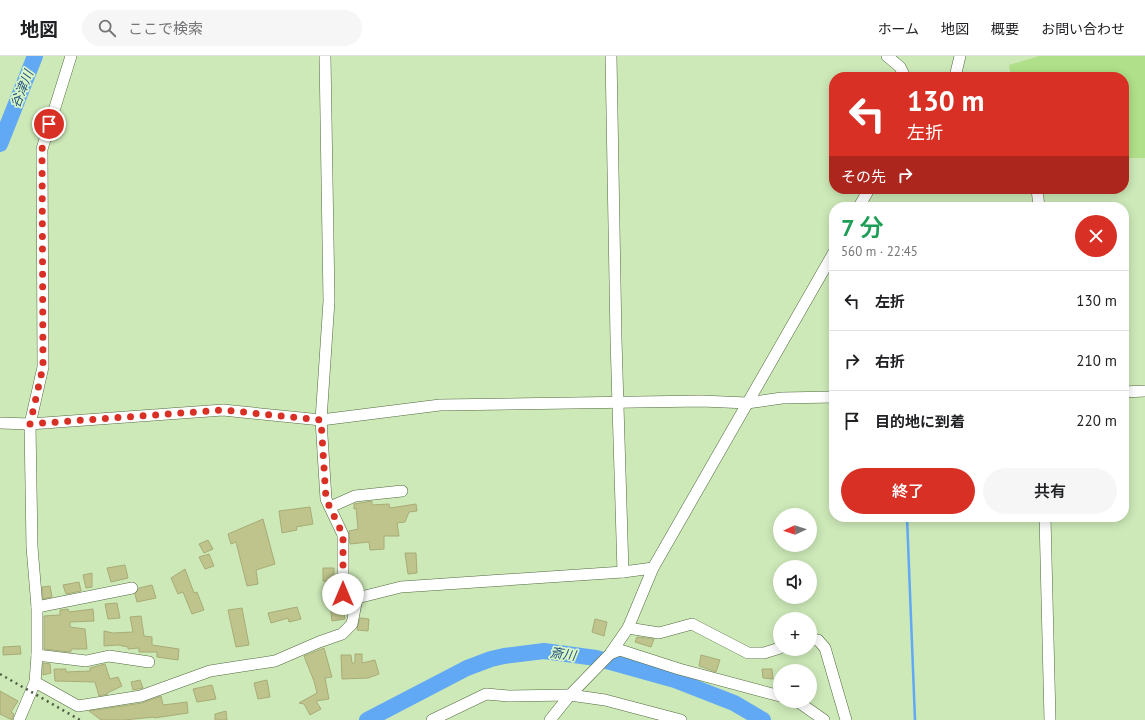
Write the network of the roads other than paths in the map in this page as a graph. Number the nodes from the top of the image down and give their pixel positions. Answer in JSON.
{"nodes":[{"id":1,"x":71,"y":56,"type":"edge"},
{"id":2,"x":325,"y":56,"type":"edge"},
{"id":3,"x":611,"y":56,"type":"edge"},
{"id":4,"x":887,"y":56,"type":"edge"},
{"id":5,"x":960,"y":56,"type":"edge"},
{"id":6,"x":902,"y":72,"type":"edge"},
{"id":7,"x":956,"y":72,"type":"edge"},
{"id":8,"x":829,"y":261,"type":"edge"},
{"id":9,"x":1145,"y":391,"type":"edge"},
{"id":10,"x":1129,"y":392,"type":"edge"},
{"id":11,"x":829,"y":397,"type":"edge"},
{"id":12,"x":619,"y":403,"type":"junction"},
{"id":13,"x":747,"y":403,"type":"junction"},
{"id":14,"x":321,"y":420,"type":"junction"},
{"id":15,"x":0,"y":423,"type":"edge"},
{"id":16,"x":30,"y":424,"type":"junction"},
{"id":17,"x":402,"y":492,"type":"dead end"},
{"id":18,"x":330,"y":507,"type":"junction"},
{"id":19,"x":1045,"y":522,"type":"edge"},
{"id":20,"x":652,"y":568,"type":"junction"},
{"id":21,"x":623,"y":572,"type":"junction"},
{"id":22,"x":132,"y":588,"type":"dead end"},
{"id":23,"x":357,"y":598,"type":"junction"},
{"id":24,"x":37,"y":607,"type":"junction"},
{"id":25,"x":628,"y":628,"type":"junction"},
{"id":26,"x":817,"y":640,"type":"edge"},
{"id":27,"x":773,"y":650,"type":"edge"},
{"id":28,"x":610,"y":654,"type":"junction"},
{"id":29,"x":37,"y":655,"type":"junction"},
{"id":30,"x":149,"y":662,"type":"dead end"},
{"id":31,"x":35,"y":682,"type":"junction"},
{"id":32,"x":573,"y":693,"type":"junction"},
{"id":33,"x":773,"y":694,"type":"edge"},
{"id":34,"x":807,"y":708,"type":"edge"},
{"id":35,"x":19,"y":720,"type":"edge"},
{"id":36,"x":432,"y":720,"type":"edge"},
{"id":37,"x":550,"y":720,"type":"edge"},
{"id":38,"x":680,"y":720,"type":"edge"},
{"id":39,"x":824,"y":720,"type":"edge"},
{"id":40,"x":846,"y":720,"type":"edge"},
{"id":41,"x":1050,"y":720,"type":"edge"}],
"edges":[{"from":1,"to":16,"type":"street"},
{"from":2,"to":14,"type":"street"},
{"from":3,"to":12,"type":"street"},
{"from":4,"to":6,"type":"street"},
{"from":5,"to":7,"type":"street"},
{"from":8,"to":13,"type":"street"},
{"from":9,"to":10,"type":"street"},
{"from":11,"to":13,"type":"street"},
{"from":12,"to":13,"type":"street"},
{"from":12,"to":14,"type":"street"},
{"from":12,"to":21,"type":"street"},
{"from":13,"to":20,"type":"street"},
{"from":14,"to":16,"type":"street"},
{"from":14,"to":18,"type":"street"},
{"from":15,"to":16,"type":"street"},
{"from":16,"to":24,"type":"street"},
{"from":17,"to":18,"type":"street"},
{"from":18,"to":23,"type":"street"},
{"from":19,"to":41,"type":"street"},
{"from":20,"to":21,"type":"street"},
{"from":20,"to":25,"type":"street"},
{"from":21,"to":23,"type":"street"},
{"from":22,"to":24,"type":"street"},
{"from":23,"to":31,"type":"street"},
{"from":24,"to":29,"type":"street"},
{"from":25,"to":27,"type":"street"},
{"from":25,"to":28,"type":"street"},
{"from":26,"to":40,"type":"street"},
{"from":28,"to":32,"type":"street"},
{"from":28,"to":33,"type":"street"},
{"from":29,"to":30,"type":"street"},
{"from":29,"to":31,"type":"street"},
{"from":31,"to":35,"type":"street"},
{"from":32,"to":36,"type":"street"},
{"from":32,"to":37,"type":"street"},
{"from":32,"to":38,"type":"street"},
{"from":34,"to":39,"type":"street"}]}
